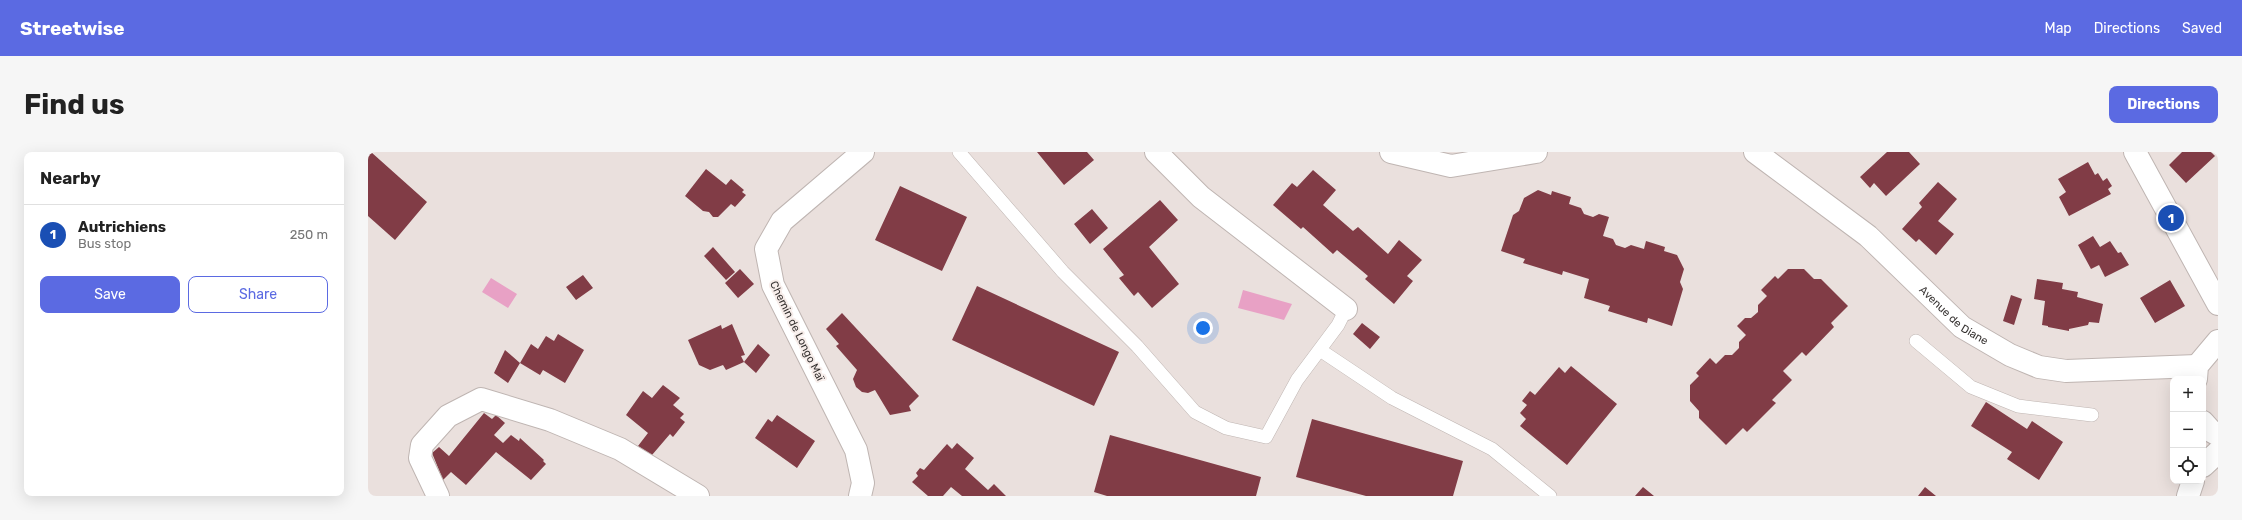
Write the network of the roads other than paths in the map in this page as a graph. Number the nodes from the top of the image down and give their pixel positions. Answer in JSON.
{"nodes":[{"id":1,"x":863,"y":152,"type":"edge"},
{"id":2,"x":958,"y":152,"type":"edge"},
{"id":3,"x":1156,"y":152,"type":"edge"},
{"id":4,"x":1391,"y":152,"type":"edge"},
{"id":5,"x":1536,"y":152,"type":"edge"},
{"id":6,"x":1755,"y":152,"type":"edge"},
{"id":7,"x":2135,"y":152,"type":"edge"},
{"id":8,"x":2218,"y":304,"type":"edge"},
{"id":9,"x":1346,"y":309,"type":"joint"},
{"id":10,"x":1916,"y":341,"type":"dead end"},
{"id":11,"x":2218,"y":341,"type":"edge"},
{"id":12,"x":1320,"y":350,"type":"junction"},
{"id":13,"x":2196,"y":372,"type":"edge"},
{"id":14,"x":2092,"y":415,"type":"dead end"},
{"id":15,"x":2206,"y":425,"type":"edge"},
{"id":16,"x":2218,"y":435,"type":"edge"},
{"id":17,"x":2192,"y":484,"type":"edge"},
{"id":18,"x":438,"y":496,"type":"edge"},
{"id":19,"x":698,"y":496,"type":"edge"},
{"id":20,"x":860,"y":496,"type":"edge"},
{"id":21,"x":1550,"y":496,"type":"edge"},
{"id":22,"x":2188,"y":496,"type":"edge"}],
"edges":[{"from":1,"to":20,"type":"street","name":"Chemin de Longo Maï"},
{"from":2,"to":12,"type":"lane"},
{"from":3,"to":9,"type":"street"},
{"from":4,"to":5,"type":"street"},
{"from":6,"to":13,"type":"street","name":"Avenue de Diane"},
{"from":7,"to":8,"type":"street"},
{"from":9,"to":12,"type":"lane"},
{"from":10,"to":14,"type":"lane"},
{"from":11,"to":13,"type":"street"},
{"from":12,"to":21,"type":"lane"},
{"from":15,"to":16,"type":"street"},
{"from":17,"to":22,"type":"street"},
{"from":18,"to":19,"type":"street"}]}
